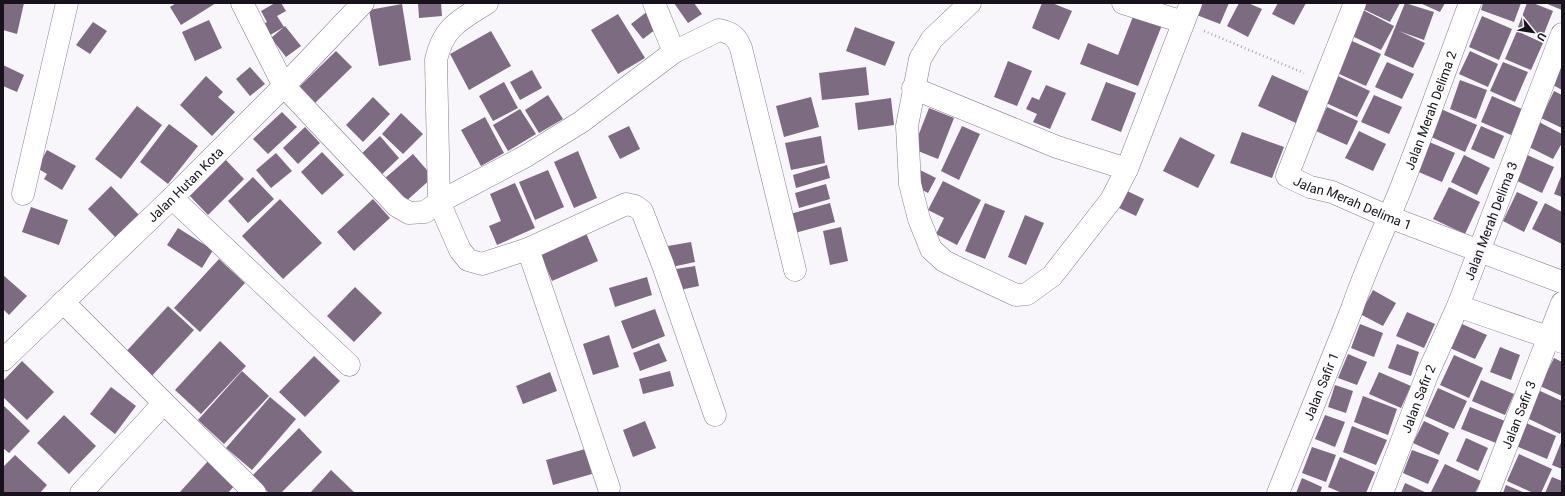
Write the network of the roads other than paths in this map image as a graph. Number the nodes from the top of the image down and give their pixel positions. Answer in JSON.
{"nodes":[{"id":1,"x":67,"y":3,"type":"edge"},
{"id":2,"x":242,"y":3,"type":"edge"},
{"id":3,"x":363,"y":3,"type":"edge"},
{"id":4,"x":487,"y":3,"type":"edge"},
{"id":5,"x":654,"y":3,"type":"edge"},
{"id":6,"x":970,"y":3,"type":"edge"},
{"id":7,"x":1123,"y":3,"type":"edge"},
{"id":8,"x":1355,"y":3,"type":"edge"},
{"id":9,"x":1470,"y":3,"type":"edge"},
{"id":10,"x":1187,"y":13,"type":"edge"},
{"id":11,"x":1562,"y":34,"type":"edge"},
{"id":12,"x":674,"y":52,"type":"junction"},
{"id":13,"x":284,"y":86,"type":"junction"},
{"id":14,"x":913,"y":88,"type":"junction"},
{"id":15,"x":1127,"y":169,"type":"junction"},
{"id":16,"x":23,"y":194,"type":"dead end"},
{"id":17,"x":172,"y":198,"type":"junction"},
{"id":18,"x":439,"y":202,"type":"junction"},
{"id":19,"x":1389,"y":217,"type":"junction"},
{"id":20,"x":528,"y":249,"type":"junction"},
{"id":21,"x":1480,"y":251,"type":"junction"},
{"id":22,"x":795,"y":270,"type":"dead end"},
{"id":23,"x":1362,"y":278,"type":"joint"},
{"id":24,"x":1562,"y":282,"type":"edge"},
{"id":25,"x":63,"y":302,"type":"junction"},
{"id":26,"x":1562,"y":303,"type":"edge"},
{"id":27,"x":1458,"y":306,"type":"junction"},
{"id":28,"x":1555,"y":340,"type":"edge"},
{"id":29,"x":3,"y":360,"type":"edge"},
{"id":30,"x":349,"y":365,"type":"dead end"},
{"id":31,"x":164,"y":403,"type":"junction"},
{"id":32,"x":715,"y":415,"type":"dead end"},
{"id":33,"x":609,"y":488,"type":"dead end"},
{"id":34,"x":81,"y":493,"type":"edge"},
{"id":35,"x":255,"y":493,"type":"edge"},
{"id":36,"x":1278,"y":493,"type":"edge"},
{"id":37,"x":1382,"y":493,"type":"edge"},
{"id":38,"x":1488,"y":493,"type":"edge"}],
"edges":[{"from":1,"to":16,"type":"street"},
{"from":2,"to":13,"type":"street"},
{"from":3,"to":13,"type":"street","name":"Jalan Hutan Kota"},
{"from":4,"to":18,"type":"street"},
{"from":5,"to":12,"type":"street"},
{"from":6,"to":14,"type":"street"},
{"from":7,"to":10,"type":"street"},
{"from":8,"to":19,"type":"street","name":"Jalan Merah Delima 1"},
{"from":9,"to":19,"type":"street","name":"Jalan Merah Delima 2"},
{"from":10,"to":15,"type":"street"},
{"from":11,"to":21,"type":"street","name":"Jalan Merah Delima 3"},
{"from":12,"to":18,"type":"street"},
{"from":12,"to":22,"type":"street"},
{"from":13,"to":17,"type":"street","name":"Jalan Hutan Kota"},
{"from":13,"to":18,"type":"street"},
{"from":14,"to":15,"type":"street"},
{"from":14,"to":15,"type":"street"},
{"from":17,"to":25,"type":"street","name":"Jalan Hutan Kota"},
{"from":17,"to":30,"type":"street"},
{"from":18,"to":20,"type":"street"},
{"from":19,"to":21,"type":"street","name":"Jalan Merah Delima 1"},
{"from":19,"to":23,"type":"street","name":"Jalan Merah Delima 2"},
{"from":20,"to":32,"type":"street"},
{"from":20,"to":33,"type":"street"},
{"from":21,"to":24,"type":"street","name":"Jalan Merah Delima 1"},
{"from":21,"to":27,"type":"street","name":"Jalan Merah Delima 3"},
{"from":23,"to":36,"type":"street","name":"Jalan Safir 1"},
{"from":25,"to":29,"type":"street","name":"Jalan Hutan Kota"},
{"from":25,"to":31,"type":"street"},
{"from":26,"to":28,"type":"street","name":"Jalan Safir 3"},
{"from":27,"to":28,"type":"street"},
{"from":27,"to":37,"type":"street","name":"Jalan Safir 2"},
{"from":28,"to":38,"type":"street","name":"Jalan Safir 3"},
{"from":31,"to":34,"type":"street"},
{"from":31,"to":35,"type":"street"}]}
